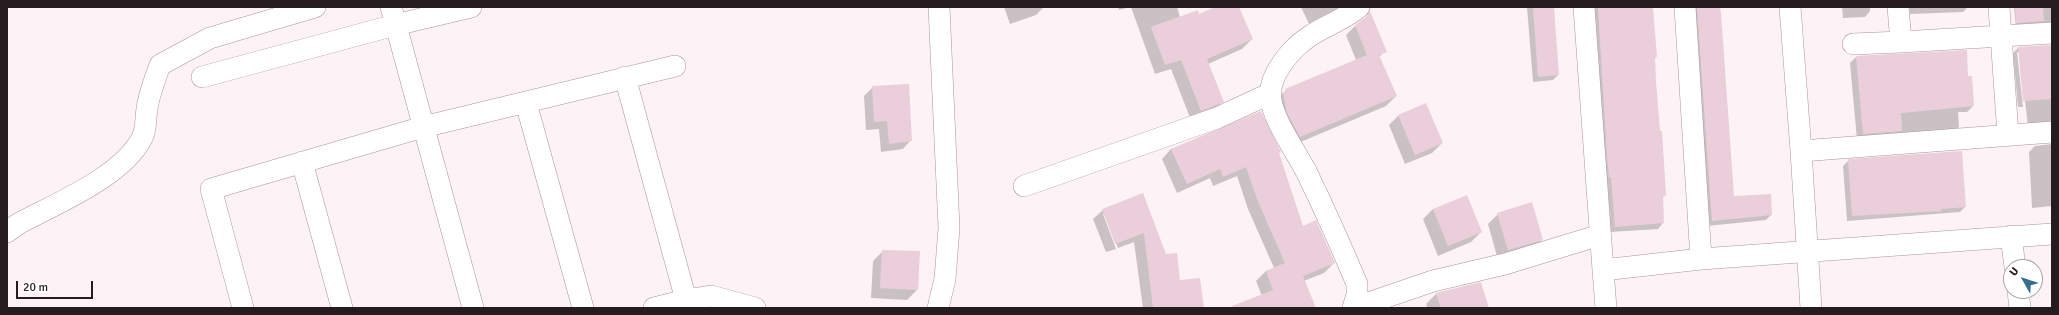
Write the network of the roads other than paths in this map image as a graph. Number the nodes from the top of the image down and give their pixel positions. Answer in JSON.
{"nodes":[{"id":1,"x":315,"y":7,"type":"edge"},
{"id":2,"x":470,"y":7,"type":"edge"},
{"id":3,"x":939,"y":7,"type":"edge"},
{"id":4,"x":1358,"y":7,"type":"edge"},
{"id":5,"x":1584,"y":7,"type":"edge"},
{"id":6,"x":1685,"y":7,"type":"edge"},
{"id":7,"x":1790,"y":7,"type":"edge"},
{"id":8,"x":1898,"y":7,"type":"edge"},
{"id":9,"x":1999,"y":7,"type":"edge"},
{"id":10,"x":393,"y":16,"type":"edge"},
{"id":11,"x":2052,"y":33,"type":"edge"},
{"id":12,"x":2001,"y":36,"type":"junction"},
{"id":13,"x":1901,"y":42,"type":"junction"},
{"id":14,"x":1852,"y":44,"type":"dead end"},
{"id":15,"x":674,"y":66,"type":"dead end"},
{"id":16,"x":202,"y":77,"type":"dead end"},
{"id":17,"x":625,"y":77,"type":"junction"},
{"id":18,"x":1271,"y":93,"type":"junction"},
{"id":19,"x":526,"y":103,"type":"junction"},
{"id":20,"x":423,"y":127,"type":"junction"},
{"id":21,"x":2052,"y":132,"type":"edge"},
{"id":22,"x":2008,"y":135,"type":"junction"},
{"id":23,"x":1801,"y":151,"type":"junction"},
{"id":24,"x":302,"y":162,"type":"junction"},
{"id":25,"x":1024,"y":186,"type":"dead end"},
{"id":26,"x":7,"y":232,"type":"edge"},
{"id":27,"x":2052,"y":234,"type":"edge"},
{"id":28,"x":1600,"y":235,"type":"junction"},
{"id":29,"x":2011,"y":236,"type":"junction"},
{"id":30,"x":1807,"y":252,"type":"junction"},
{"id":31,"x":1701,"y":259,"type":"junction"},
{"id":32,"x":2014,"y":259,"type":"edge"},
{"id":33,"x":1603,"y":270,"type":"junction"},
{"id":34,"x":687,"y":304,"type":"edge"},
{"id":35,"x":243,"y":308,"type":"edge"},
{"id":36,"x":342,"y":308,"type":"edge"},
{"id":37,"x":473,"y":308,"type":"edge"},
{"id":38,"x":583,"y":308,"type":"edge"},
{"id":39,"x":654,"y":308,"type":"edge"},
{"id":40,"x":755,"y":308,"type":"edge"},
{"id":41,"x":938,"y":308,"type":"edge"},
{"id":42,"x":1354,"y":308,"type":"edge"},
{"id":43,"x":1606,"y":308,"type":"edge"},
{"id":44,"x":1811,"y":308,"type":"edge"}],
"edges":[{"from":1,"to":26,"type":"street"},
{"from":2,"to":10,"type":"street"},
{"from":3,"to":41,"type":"street"},
{"from":4,"to":18,"type":"street"},
{"from":5,"to":28,"type":"street"},
{"from":6,"to":31,"type":"street"},
{"from":7,"to":23,"type":"street"},
{"from":8,"to":13,"type":"street"},
{"from":9,"to":12,"type":"street"},
{"from":10,"to":16,"type":"street"},
{"from":10,"to":20,"type":"street"},
{"from":11,"to":12,"type":"street"},
{"from":12,"to":13,"type":"street"},
{"from":12,"to":22,"type":"street"},
{"from":13,"to":14,"type":"street"},
{"from":15,"to":17,"type":"street"},
{"from":17,"to":19,"type":"street"},
{"from":17,"to":34,"type":"street"},
{"from":18,"to":25,"type":"street"},
{"from":18,"to":42,"type":"street"},
{"from":19,"to":20,"type":"street"},
{"from":19,"to":38,"type":"street"},
{"from":20,"to":24,"type":"street"},
{"from":20,"to":37,"type":"street"},
{"from":21,"to":22,"type":"street"},
{"from":22,"to":23,"type":"street"},
{"from":23,"to":30,"type":"street"},
{"from":24,"to":35,"type":"street"},
{"from":24,"to":36,"type":"street"},
{"from":27,"to":29,"type":"street"},
{"from":28,"to":33,"type":"street"},
{"from":28,"to":42,"type":"street"},
{"from":29,"to":30,"type":"street"},
{"from":29,"to":32,"type":"street"},
{"from":30,"to":31,"type":"street"},
{"from":30,"to":44,"type":"street"},
{"from":31,"to":33,"type":"street"},
{"from":33,"to":43,"type":"street"},
{"from":34,"to":39,"type":"street"},
{"from":34,"to":40,"type":"street"}]}
